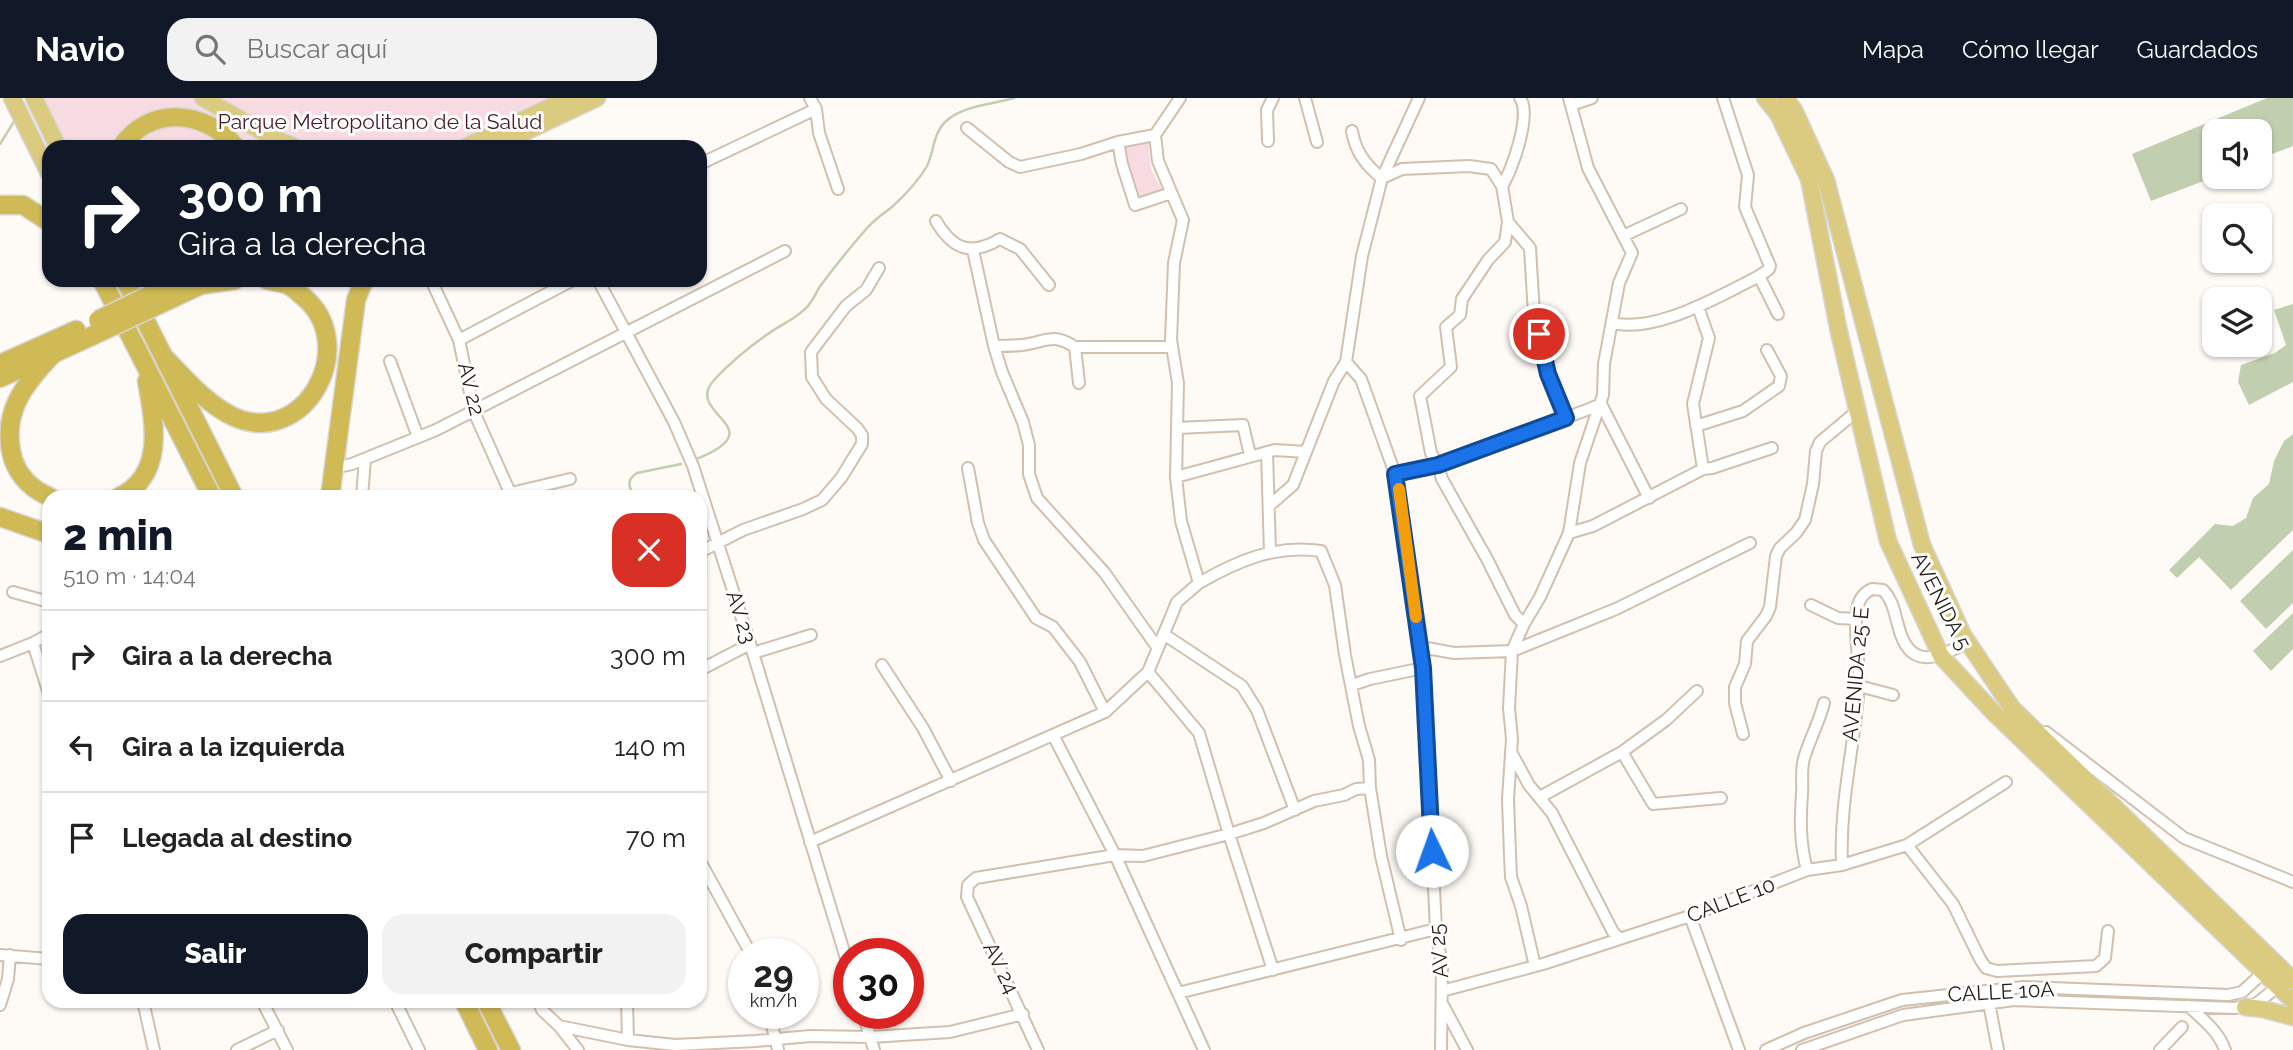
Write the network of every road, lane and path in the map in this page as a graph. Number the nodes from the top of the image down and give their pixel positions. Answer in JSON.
{"nodes":[{"id":1,"x":34,"y":98,"type":"edge"},
{"id":2,"x":203,"y":98,"type":"edge"},
{"id":3,"x":569,"y":98,"type":"edge"},
{"id":4,"x":597,"y":98,"type":"edge"},
{"id":5,"x":810,"y":98,"type":"edge"},
{"id":6,"x":1180,"y":98,"type":"edge"},
{"id":7,"x":1273,"y":98,"type":"edge"},
{"id":8,"x":1305,"y":98,"type":"edge"},
{"id":9,"x":1419,"y":98,"type":"edge"},
{"id":10,"x":1520,"y":98,"type":"edge"},
{"id":11,"x":1592,"y":98,"type":"edge"},
{"id":12,"x":1723,"y":98,"type":"edge"},
{"id":13,"x":1765,"y":98,"type":"edge"},
{"id":14,"x":1785,"y":98,"type":"edge"},
{"id":15,"x":1570,"y":102,"type":"edge"},
{"id":16,"x":553,"y":103,"type":"edge"},
{"id":17,"x":17,"y":108,"type":"edge"},
{"id":18,"x":816,"y":109,"type":"junction"},
{"id":19,"x":967,"y":128,"type":"dead end"},
{"id":20,"x":1352,"y":131,"type":"dead end"},
{"id":21,"x":1155,"y":135,"type":"junction"},
{"id":22,"x":55,"y":140,"type":"edge"},
{"id":23,"x":125,"y":140,"type":"edge"},
{"id":24,"x":229,"y":140,"type":"edge"},
{"id":25,"x":278,"y":140,"type":"edge"},
{"id":26,"x":478,"y":140,"type":"edge"},
{"id":27,"x":524,"y":140,"type":"edge"},
{"id":28,"x":1268,"y":141,"type":"dead end"},
{"id":29,"x":1118,"y":142,"type":"junction"},
{"id":30,"x":1317,"y":142,"type":"dead end"},
{"id":31,"x":42,"y":159,"type":"edge"},
{"id":32,"x":707,"y":161,"type":"edge"},
{"id":33,"x":1382,"y":178,"type":"junction"},
{"id":34,"x":1502,"y":186,"type":"junction"},
{"id":35,"x":838,"y":189,"type":"dead end"},
{"id":36,"x":1171,"y":193,"type":"junction"},
{"id":37,"x":0,"y":205,"type":"edge"},
{"id":38,"x":1681,"y":209,"type":"dead end"},
{"id":39,"x":42,"y":217,"type":"edge"},
{"id":40,"x":936,"y":221,"type":"dead end"},
{"id":41,"x":1508,"y":222,"type":"junction"},
{"id":42,"x":1623,"y":236,"type":"junction"},
{"id":43,"x":974,"y":250,"type":"junction"},
{"id":44,"x":785,"y":251,"type":"dead end"},
{"id":45,"x":879,"y":268,"type":"dead end"},
{"id":46,"x":1759,"y":276,"type":"junction"},
{"id":47,"x":1049,"y":285,"type":"dead end"},
{"id":48,"x":106,"y":287,"type":"edge"},
{"id":49,"x":128,"y":287,"type":"edge"},
{"id":50,"x":291,"y":287,"type":"edge"},
{"id":51,"x":361,"y":287,"type":"edge"},
{"id":52,"x":434,"y":287,"type":"edge"},
{"id":53,"x":559,"y":287,"type":"edge"},
{"id":54,"x":602,"y":287,"type":"edge"},
{"id":55,"x":174,"y":288,"type":"edge"},
{"id":56,"x":1698,"y":307,"type":"junction"},
{"id":57,"x":1778,"y":314,"type":"dead end"},
{"id":58,"x":1612,"y":323,"type":"junction"},
{"id":59,"x":627,"y":334,"type":"junction"},
{"id":60,"x":459,"y":340,"type":"junction"},
{"id":61,"x":994,"y":346,"type":"junction"},
{"id":62,"x":1075,"y":347,"type":"junction"},
{"id":63,"x":1172,"y":347,"type":"junction"},
{"id":64,"x":0,"y":348,"type":"edge"},
{"id":65,"x":51,"y":348,"type":"junction"},
{"id":66,"x":1767,"y":350,"type":"dead end"},
{"id":67,"x":163,"y":356,"type":"junction"},
{"id":68,"x":390,"y":360,"type":"dead end"},
{"id":69,"x":1346,"y":362,"type":"junction"},
{"id":70,"x":144,"y":363,"type":"junction"},
{"id":71,"x":0,"y":364,"type":"edge"},
{"id":72,"x":0,"y":378,"type":"edge"},
{"id":73,"x":1079,"y":383,"type":"dead end"},
{"id":74,"x":1601,"y":404,"type":"junction"},
{"id":75,"x":1857,"y":411,"type":"junction"},
{"id":76,"x":474,"y":412,"type":"junction"},
{"id":77,"x":1566,"y":418,"type":"junction"},
{"id":78,"x":1696,"y":426,"type":"junction"},
{"id":79,"x":1177,"y":428,"type":"junction"},
{"id":80,"x":418,"y":437,"type":"junction"},
{"id":81,"x":1772,"y":447,"type":"dead end"},
{"id":82,"x":1267,"y":452,"type":"junction"},
{"id":83,"x":1306,"y":452,"type":"junction"},
{"id":84,"x":1250,"y":455,"type":"junction"},
{"id":85,"x":365,"y":459,"type":"junction"},
{"id":86,"x":1438,"y":465,"type":"junction"},
{"id":87,"x":334,"y":468,"type":"junction"},
{"id":88,"x":968,"y":468,"type":"dead end"},
{"id":89,"x":1703,"y":469,"type":"junction"},
{"id":90,"x":1395,"y":474,"type":"junction"},
{"id":91,"x":1176,"y":477,"type":"junction"},
{"id":92,"x":570,"y":479,"type":"dead end"},
{"id":93,"x":127,"y":490,"type":"edge"},
{"id":94,"x":208,"y":490,"type":"edge"},
{"id":95,"x":230,"y":490,"type":"edge"},
{"id":96,"x":331,"y":490,"type":"edge"},
{"id":97,"x":363,"y":490,"type":"edge"},
{"id":98,"x":509,"y":490,"type":"edge"},
{"id":99,"x":529,"y":490,"type":"edge"},
{"id":100,"x":701,"y":490,"type":"edge"},
{"id":101,"x":42,"y":493,"type":"edge"},
{"id":102,"x":1649,"y":498,"type":"junction"},
{"id":103,"x":1270,"y":505,"type":"junction"},
{"id":104,"x":707,"y":509,"type":"edge"},
{"id":105,"x":0,"y":517,"type":"edge"},
{"id":106,"x":42,"y":532,"type":"edge"},
{"id":107,"x":1569,"y":533,"type":"junction"},
{"id":108,"x":718,"y":543,"type":"junction"},
{"id":109,"x":1750,"y":543,"type":"dead end"},
{"id":110,"x":707,"y":548,"type":"edge"},
{"id":111,"x":1270,"y":553,"type":"junction"},
{"id":112,"x":1199,"y":583,"type":"junction"},
{"id":113,"x":13,"y":592,"type":"dead end"},
{"id":114,"x":42,"y":600,"type":"edge"},
{"id":115,"x":1811,"y":605,"type":"dead end"},
{"id":116,"x":1856,"y":619,"type":"junction"},
{"id":117,"x":1524,"y":624,"type":"junction"},
{"id":118,"x":811,"y":635,"type":"dead end"},
{"id":119,"x":1165,"y":635,"type":"junction"},
{"id":120,"x":42,"y":638,"type":"edge"},
{"id":121,"x":1968,"y":642,"type":"junction"},
{"id":122,"x":33,"y":643,"type":"junction"},
{"id":123,"x":1157,"y":647,"type":"junction"},
{"id":124,"x":1421,"y":647,"type":"junction"},
{"id":125,"x":751,"y":648,"type":"junction"},
{"id":126,"x":1512,"y":651,"type":"junction"},
{"id":127,"x":0,"y":656,"type":"edge"},
{"id":128,"x":1941,"y":656,"type":"junction"},
{"id":129,"x":882,"y":665,"type":"dead end"},
{"id":130,"x":707,"y":667,"type":"edge"},
{"id":131,"x":1423,"y":668,"type":"junction"},
{"id":132,"x":1148,"y":671,"type":"junction"},
{"id":133,"x":42,"y":672,"type":"edge"},
{"id":134,"x":1352,"y":685,"type":"junction"},
{"id":135,"x":1859,"y":685,"type":"junction"},
{"id":136,"x":1698,"y":691,"type":"dead end"},
{"id":137,"x":1893,"y":695,"type":"dead end"},
{"id":138,"x":1824,"y":703,"type":"dead end"},
{"id":139,"x":2012,"y":708,"type":"junction"},
{"id":140,"x":1105,"y":712,"type":"junction"},
{"id":141,"x":1743,"y":734,"type":"dead end"},
{"id":142,"x":1053,"y":735,"type":"junction"},
{"id":143,"x":1511,"y":752,"type":"junction"},
{"id":144,"x":1622,"y":752,"type":"junction"},
{"id":145,"x":951,"y":781,"type":"junction"},
{"id":146,"x":2006,"y":782,"type":"dead end"},
{"id":147,"x":1370,"y":788,"type":"junction"},
{"id":148,"x":1540,"y":797,"type":"junction"},
{"id":149,"x":1721,"y":798,"type":"dead end"},
{"id":150,"x":1295,"y":810,"type":"junction"},
{"id":151,"x":1228,"y":834,"type":"junction"},
{"id":152,"x":810,"y":842,"type":"junction"},
{"id":153,"x":1907,"y":845,"type":"junction"},
{"id":154,"x":1115,"y":855,"type":"junction"},
{"id":155,"x":1842,"y":864,"type":"junction"},
{"id":156,"x":1807,"y":870,"type":"junction"},
{"id":157,"x":707,"y":875,"type":"edge"},
{"id":158,"x":2293,"y":882,"type":"edge"},
{"id":159,"x":1690,"y":916,"type":"junction"},
{"id":160,"x":1436,"y":929,"type":"junction"},
{"id":161,"x":2108,"y":931,"type":"dead end"},
{"id":162,"x":742,"y":938,"type":"edge"},
{"id":163,"x":840,"y":938,"type":"edge"},
{"id":164,"x":1620,"y":939,"type":"junction"},
{"id":165,"x":1401,"y":940,"type":"junction"},
{"id":166,"x":5,"y":955,"type":"edge"},
{"id":167,"x":42,"y":958,"type":"edge"},
{"id":168,"x":1535,"y":966,"type":"junction"},
{"id":169,"x":2268,"y":967,"type":"junction"},
{"id":170,"x":1272,"y":970,"type":"junction"},
{"id":171,"x":2287,"y":981,"type":"edge"},
{"id":172,"x":1178,"y":993,"type":"junction"},
{"id":173,"x":1442,"y":997,"type":"junction"},
{"id":174,"x":2293,"y":1001,"type":"edge"},
{"id":175,"x":1989,"y":1003,"type":"junction"},
{"id":176,"x":0,"y":1005,"type":"edge"},
{"id":177,"x":2188,"y":1006,"type":"junction"},
{"id":178,"x":2245,"y":1007,"type":"junction"},
{"id":179,"x":145,"y":1008,"type":"edge"},
{"id":180,"x":266,"y":1008,"type":"edge"},
{"id":181,"x":398,"y":1008,"type":"edge"},
{"id":182,"x":467,"y":1008,"type":"edge"},
{"id":183,"x":490,"y":1008,"type":"edge"},
{"id":184,"x":541,"y":1008,"type":"edge"},
{"id":185,"x":627,"y":1008,"type":"edge"},
{"id":186,"x":1023,"y":1014,"type":"junction"},
{"id":187,"x":2293,"y":1017,"type":"edge"},
{"id":188,"x":559,"y":1026,"type":"junction"},
{"id":189,"x":2182,"y":1027,"type":"dead end"},
{"id":190,"x":772,"y":1029,"type":"edge"},
{"id":191,"x":868,"y":1029,"type":"edge"},
{"id":192,"x":278,"y":1030,"type":"junction"},
{"id":193,"x":870,"y":1037,"type":"junction"},
{"id":194,"x":774,"y":1038,"type":"junction"},
{"id":195,"x":628,"y":1040,"type":"junction"},
{"id":196,"x":676,"y":1047,"type":"edge"},
{"id":197,"x":1462,"y":1049,"type":"edge"},
{"id":198,"x":154,"y":1050,"type":"edge"},
{"id":199,"x":237,"y":1050,"type":"edge"},
{"id":200,"x":287,"y":1050,"type":"edge"},
{"id":201,"x":419,"y":1050,"type":"edge"},
{"id":202,"x":488,"y":1050,"type":"edge"},
{"id":203,"x":511,"y":1050,"type":"edge"},
{"id":204,"x":578,"y":1050,"type":"edge"},
{"id":205,"x":778,"y":1050,"type":"edge"},
{"id":206,"x":874,"y":1050,"type":"edge"},
{"id":207,"x":1038,"y":1050,"type":"edge"},
{"id":208,"x":1204,"y":1050,"type":"edge"},
{"id":209,"x":1441,"y":1050,"type":"edge"},
{"id":210,"x":1739,"y":1050,"type":"edge"},
{"id":211,"x":1766,"y":1050,"type":"edge"},
{"id":212,"x":1802,"y":1050,"type":"edge"},
{"id":213,"x":1998,"y":1050,"type":"edge"},
{"id":214,"x":2160,"y":1050,"type":"edge"},
{"id":215,"x":2225,"y":1050,"type":"edge"}],
"edges":[{"from":1,"to":22,"type":"main road"},
{"from":2,"to":25,"type":"main road"},
{"from":3,"to":16,"type":"main road"},
{"from":4,"to":27,"type":"main road"},
{"from":5,"to":18,"type":"street"},
{"from":6,"to":21,"type":"street"},
{"from":7,"to":28,"type":"street"},
{"from":8,"to":30,"type":"street"},
{"from":9,"to":33,"type":"street"},
{"from":10,"to":34,"type":"street"},
{"from":11,"to":15,"type":"street"},
{"from":12,"to":46,"type":"street"},
{"from":13,"to":75,"type":"main road","name":"AVENIDA 5"},
{"from":14,"to":121,"type":"main road","name":"AVENIDA 5"},
{"from":15,"to":42,"type":"street"},
{"from":16,"to":26,"type":"main road"},
{"from":17,"to":31,"type":"main road"},
{"from":18,"to":32,"type":"street"},
{"from":18,"to":35,"type":"street"},
{"from":19,"to":29,"type":"street"},
{"from":20,"to":33,"type":"street"},
{"from":21,"to":29,"type":"street"},
{"from":21,"to":36,"type":"street"},
{"from":23,"to":24,"type":"highway"},
{"from":29,"to":36,"type":"street"},
{"from":33,"to":34,"type":"street"},
{"from":33,"to":69,"type":"street"},
{"from":34,"to":41,"type":"street"},
{"from":36,"to":63,"type":"street"},
{"from":37,"to":39,"type":"highway"},
{"from":38,"to":42,"type":"street"},
{"from":40,"to":43,"type":"street"},
{"from":41,"to":77,"type":"street"},
{"from":41,"to":86,"type":"street"},
{"from":42,"to":58,"type":"street"},
{"from":43,"to":47,"type":"street"},
{"from":43,"to":61,"type":"street"},
{"from":44,"to":59,"type":"street"},
{"from":45,"to":108,"type":"street"},
{"from":46,"to":56,"type":"street"},
{"from":46,"to":57,"type":"street"},
{"from":48,"to":70,"type":"highway"},
{"from":49,"to":67,"type":"highway"},
{"from":50,"to":67,"type":"highway"},
{"from":51,"to":87,"type":"highway"},
{"from":52,"to":60,"type":"street","name":"AV 22"},
{"from":53,"to":60,"type":"street"},
{"from":54,"to":59,"type":"street","name":"AV 23"},
{"from":55,"to":65,"type":"highway","bridge":true},
{"from":56,"to":58,"type":"street"},
{"from":56,"to":78,"type":"street"},
{"from":58,"to":74,"type":"street"},
{"from":59,"to":76,"type":"street"},
{"from":59,"to":100,"type":"street","name":"AV 23"},
{"from":60,"to":76,"type":"street","name":"AV 22"},
{"from":61,"to":62,"type":"street"},
{"from":61,"to":123,"type":"street"},
{"from":62,"to":63,"type":"street"},
{"from":62,"to":73,"type":"street"},
{"from":63,"to":79,"type":"street"},
{"from":64,"to":65,"type":"highway"},
{"from":65,"to":71,"type":"highway"},
{"from":65,"to":72,"type":"highway"},
{"from":65,"to":101,"type":"highway"},
{"from":66,"to":78,"type":"street"},
{"from":67,"to":95,"type":"highway"},
{"from":68,"to":80,"type":"street"},
{"from":69,"to":83,"type":"street"},
{"from":69,"to":90,"type":"street","name":"AV 25"},
{"from":70,"to":93,"type":"highway"},
{"from":70,"to":94,"type":"highway"},
{"from":74,"to":77,"type":"street"},
{"from":74,"to":102,"type":"street"},
{"from":74,"to":107,"type":"street"},
{"from":75,"to":128,"type":"main road","name":"AVENIDA 5"},
{"from":75,"to":141,"type":"street"},
{"from":76,"to":80,"type":"street"},
{"from":76,"to":98,"type":"street","name":"AV 22"},
{"from":77,"to":86,"type":"street"},
{"from":78,"to":89,"type":"street"},
{"from":79,"to":84,"type":"street"},
{"from":79,"to":91,"type":"street"},
{"from":80,"to":85,"type":"street"},
{"from":81,"to":89,"type":"street"},
{"from":82,"to":83,"type":"street"},
{"from":82,"to":84,"type":"street"},
{"from":82,"to":103,"type":"street"},
{"from":83,"to":103,"type":"street"},
{"from":84,"to":91,"type":"street"},
{"from":85,"to":87,"type":"street"},
{"from":85,"to":97,"type":"street"},
{"from":86,"to":90,"type":"street"},
{"from":86,"to":117,"type":"street"},
{"from":87,"to":96,"type":"highway"},
{"from":88,"to":140,"type":"street"},
{"from":89,"to":102,"type":"street"},
{"from":90,"to":124,"type":"street","name":"AV 25"},
{"from":91,"to":112,"type":"street"},
{"from":92,"to":99,"type":"street"},
{"from":102,"to":107,"type":"street"},
{"from":103,"to":111,"type":"street"},
{"from":104,"to":108,"type":"street","name":"AV 23"},
{"from":105,"to":106,"type":"highway"},
{"from":107,"to":117,"type":"street"},
{"from":108,"to":110,"type":"street"},
{"from":108,"to":125,"type":"street","name":"AV 23"},
{"from":109,"to":126,"type":"street"},
{"from":111,"to":112,"type":"street"},
{"from":111,"to":134,"type":"street"},
{"from":112,"to":119,"type":"street"},
{"from":113,"to":114,"type":"street"},
{"from":115,"to":116,"type":"street"},
{"from":116,"to":128,"type":"street","name":"AVENIDA 25 E"},
{"from":116,"to":135,"type":"street","name":"AVENIDA 25 E"},
{"from":117,"to":126,"type":"street"},
{"from":118,"to":125,"type":"street"},
{"from":119,"to":123,"type":"street"},
{"from":119,"to":150,"type":"street"},
{"from":120,"to":122,"type":"street"},
{"from":121,"to":128,"type":"street"},
{"from":121,"to":139,"type":"main road","name":"AVENIDA 5"},
{"from":122,"to":127,"type":"street"},
{"from":122,"to":133,"type":"street"},
{"from":123,"to":132,"type":"street"},
{"from":124,"to":126,"type":"street"},
{"from":124,"to":131,"type":"street","name":"AV 25"},
{"from":125,"to":130,"type":"street"},
{"from":125,"to":152,"type":"street","name":"AV 23"},
{"from":126,"to":143,"type":"street"},
{"from":128,"to":169,"type":"main road","name":"AVENIDA 5"},
{"from":129,"to":145,"type":"street"},
{"from":131,"to":134,"type":"street"},
{"from":131,"to":160,"type":"street","name":"AV 25"},
{"from":132,"to":140,"type":"street"},
{"from":132,"to":151,"type":"street"},
{"from":134,"to":147,"type":"street"},
{"from":135,"to":137,"type":"street"},
{"from":135,"to":155,"type":"street","name":"AVENIDA 25 E"},
{"from":136,"to":144,"type":"street"},
{"from":138,"to":156,"type":"street"},
{"from":139,"to":158,"type":"street"},
{"from":139,"to":169,"type":"main road","name":"AVENIDA 5"},
{"from":140,"to":142,"type":"street"},
{"from":142,"to":145,"type":"street"},
{"from":142,"to":154,"type":"street"},
{"from":143,"to":148,"type":"street"},
{"from":143,"to":168,"type":"street"},
{"from":144,"to":148,"type":"street"},
{"from":144,"to":149,"type":"street"},
{"from":145,"to":152,"type":"street"},
{"from":146,"to":153,"type":"street","name":"CALLE 10"},
{"from":147,"to":150,"type":"street"},
{"from":147,"to":165,"type":"street"},
{"from":148,"to":164,"type":"street"},
{"from":150,"to":151,"type":"street"},
{"from":151,"to":154,"type":"street"},
{"from":151,"to":170,"type":"street"},
{"from":152,"to":163,"type":"street","name":"AV 23"},
{"from":153,"to":155,"type":"street","name":"CALLE 10"},
{"from":153,"to":161,"type":"street"},
{"from":154,"to":172,"type":"street"},
{"from":154,"to":186,"type":"street","name":"AV 24"},
{"from":155,"to":156,"type":"street","name":"CALLE 10"},
{"from":156,"to":159,"type":"street","name":"CALLE 10"},
{"from":157,"to":162,"type":"street"},
{"from":159,"to":164,"type":"street","name":"CALLE 10"},
{"from":159,"to":210,"type":"street"},
{"from":160,"to":165,"type":"street"},
{"from":160,"to":173,"type":"street","name":"AV 25"},
{"from":164,"to":168,"type":"street","name":"CALLE 10"},
{"from":165,"to":170,"type":"street"},
{"from":166,"to":167,"type":"street"},
{"from":166,"to":176,"type":"street"},
{"from":168,"to":173,"type":"street","name":"CALLE 10"},
{"from":169,"to":171,"type":"main road","name":"AVENIDA 5"},
{"from":169,"to":211,"type":"street","name":"CALLE 10A"},
{"from":170,"to":172,"type":"street"},
{"from":171,"to":174,"type":"main road","name":"AVENIDA 5"},
{"from":171,"to":178,"type":"street"},
{"from":172,"to":208,"type":"street"},
{"from":173,"to":197,"type":"street"},
{"from":173,"to":209,"type":"street","name":"AV 25"},
{"from":175,"to":177,"type":"street","name":"CALLE 10A"},
{"from":175,"to":212,"type":"street","name":"CALLE 10A"},
{"from":175,"to":213,"type":"street"},
{"from":177,"to":178,"type":"street","name":"CALLE 10A"},
{"from":177,"to":215,"type":"street"},
{"from":178,"to":187,"type":"main road"},
{"from":179,"to":198,"type":"street"},
{"from":180,"to":192,"type":"street"},
{"from":181,"to":201,"type":"street"},
{"from":182,"to":202,"type":"highway"},
{"from":183,"to":203,"type":"highway"},
{"from":184,"to":188,"type":"street"},
{"from":185,"to":195,"type":"street"},
{"from":186,"to":193,"type":"street"},
{"from":186,"to":207,"type":"street","name":"AV 24"},
{"from":188,"to":195,"type":"street"},
{"from":188,"to":204,"type":"street"},
{"from":189,"to":214,"type":"street"},
{"from":190,"to":194,"type":"street"},
{"from":191,"to":193,"type":"street"},
{"from":192,"to":199,"type":"street"},
{"from":192,"to":200,"type":"street"},
{"from":193,"to":194,"type":"street"},
{"from":193,"to":206,"type":"street"},
{"from":194,"to":196,"type":"street"},
{"from":194,"to":205,"type":"street"},
{"from":195,"to":196,"type":"street"}]}
